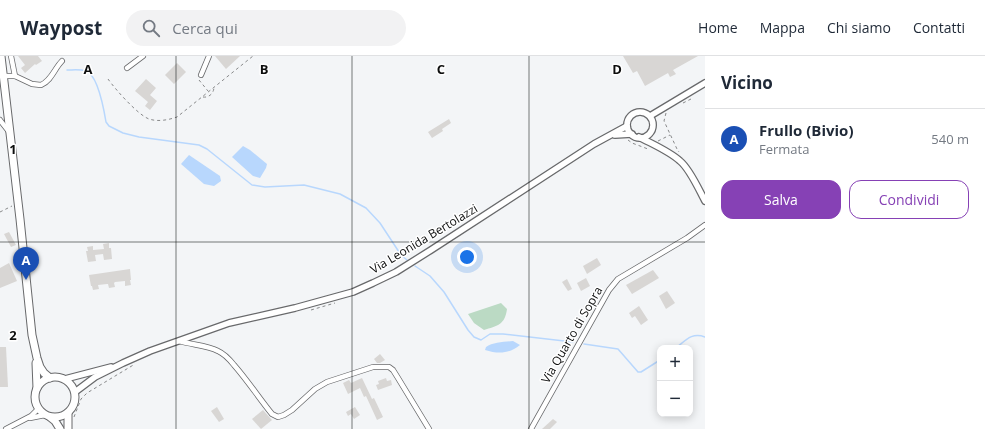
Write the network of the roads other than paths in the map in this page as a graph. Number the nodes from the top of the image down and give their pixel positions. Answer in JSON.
{"nodes":[{"id":1,"x":1,"y":56,"type":"edge"},
{"id":2,"x":11,"y":56,"type":"edge"},
{"id":3,"x":143,"y":56,"type":"edge"},
{"id":4,"x":209,"y":56,"type":"edge"},
{"id":5,"x":62,"y":61,"type":"dead end"},
{"id":6,"x":127,"y":68,"type":"dead end"},
{"id":7,"x":201,"y":75,"type":"dead end"},
{"id":8,"x":4,"y":76,"type":"junction"},
{"id":9,"x":15,"y":76,"type":"junction"},
{"id":10,"x":705,"y":83,"type":"edge"},
{"id":11,"x":652,"y":118,"type":"junction"},
{"id":12,"x":0,"y":120,"type":"edge"},
{"id":13,"x":628,"y":126,"type":"junction"},
{"id":14,"x":652,"y":130,"type":"junction"},
{"id":15,"x":10,"y":133,"type":"junction"},
{"id":16,"x":632,"y":134,"type":"junction"},
{"id":17,"x":606,"y":137,"type":"junction"},
{"id":18,"x":639,"y":138,"type":"junction"},
{"id":19,"x":654,"y":145,"type":"junction"},
{"id":20,"x":705,"y":201,"type":"edge"},
{"id":21,"x":705,"y":225,"type":"edge"},
{"id":22,"x":179,"y":341,"type":"junction"},
{"id":23,"x":34,"y":349,"type":"junction"},
{"id":24,"x":122,"y":363,"type":"junction"},
{"id":25,"x":50,"y":378,"type":"junction"},
{"id":26,"x":65,"y":379,"type":"junction"},
{"id":27,"x":37,"y":388,"type":"junction"},
{"id":28,"x":75,"y":392,"type":"junction"},
{"id":29,"x":38,"y":409,"type":"junction"},
{"id":30,"x":68,"y":413,"type":"junction"},
{"id":31,"x":46,"y":415,"type":"junction"},
{"id":32,"x":21,"y":421,"type":"junction"},
{"id":33,"x":6,"y":429,"type":"edge"},
{"id":34,"x":60,"y":429,"type":"edge"},
{"id":35,"x":68,"y":429,"type":"edge"},
{"id":36,"x":429,"y":429,"type":"edge"},
{"id":37,"x":531,"y":429,"type":"edge"}],
"edges":[{"from":1,"to":8,"type":"main road"},
{"from":2,"to":9,"type":"street"},
{"from":3,"to":6,"type":"street"},
{"from":4,"to":7,"type":"street"},
{"from":5,"to":9,"type":"street"},
{"from":8,"to":9,"type":"street"},
{"from":8,"to":15,"type":"main road"},
{"from":10,"to":11,"type":"street"},
{"from":11,"to":13,"type":"street"},
{"from":11,"to":14,"type":"street"},
{"from":12,"to":15,"type":"street"},
{"from":13,"to":16,"type":"street"},
{"from":13,"to":17,"type":"street","name":"Via Leonida Bertolazzi"},
{"from":14,"to":18,"type":"street"},
{"from":14,"to":19,"type":"street"},
{"from":15,"to":23,"type":"main road"},
{"from":16,"to":17,"type":"street","name":"Via Leonida Bertolazzi"},
{"from":16,"to":18,"type":"street"},
{"from":17,"to":22,"type":"street","name":"Via Leonida Bertolazzi"},
{"from":18,"to":19,"type":"street"},
{"from":19,"to":20,"type":"street"},
{"from":21,"to":37,"type":"street","name":"Via Quarto di Sopra"},
{"from":22,"to":24,"type":"street","name":"Via Leonida Bertolazzi"},
{"from":22,"to":36,"type":"street"},
{"from":23,"to":25,"type":"main road"},
{"from":23,"to":27,"type":"main road"},
{"from":24,"to":26,"type":"street","name":"Via Leonida Bertolazzi"},
{"from":24,"to":28,"type":"street","name":"Via Leonida Bertolazzi"},
{"from":25,"to":26,"type":"main road"},
{"from":25,"to":27,"type":"main road"},
{"from":26,"to":28,"type":"main road"},
{"from":27,"to":29,"type":"main road"},
{"from":28,"to":30,"type":"main road"},
{"from":29,"to":31,"type":"main road"},
{"from":29,"to":32,"type":"street"},
{"from":30,"to":31,"type":"main road"},
{"from":30,"to":35,"type":"main road"},
{"from":31,"to":32,"type":"street"},
{"from":31,"to":34,"type":"main road"},
{"from":32,"to":33,"type":"street"}]}
